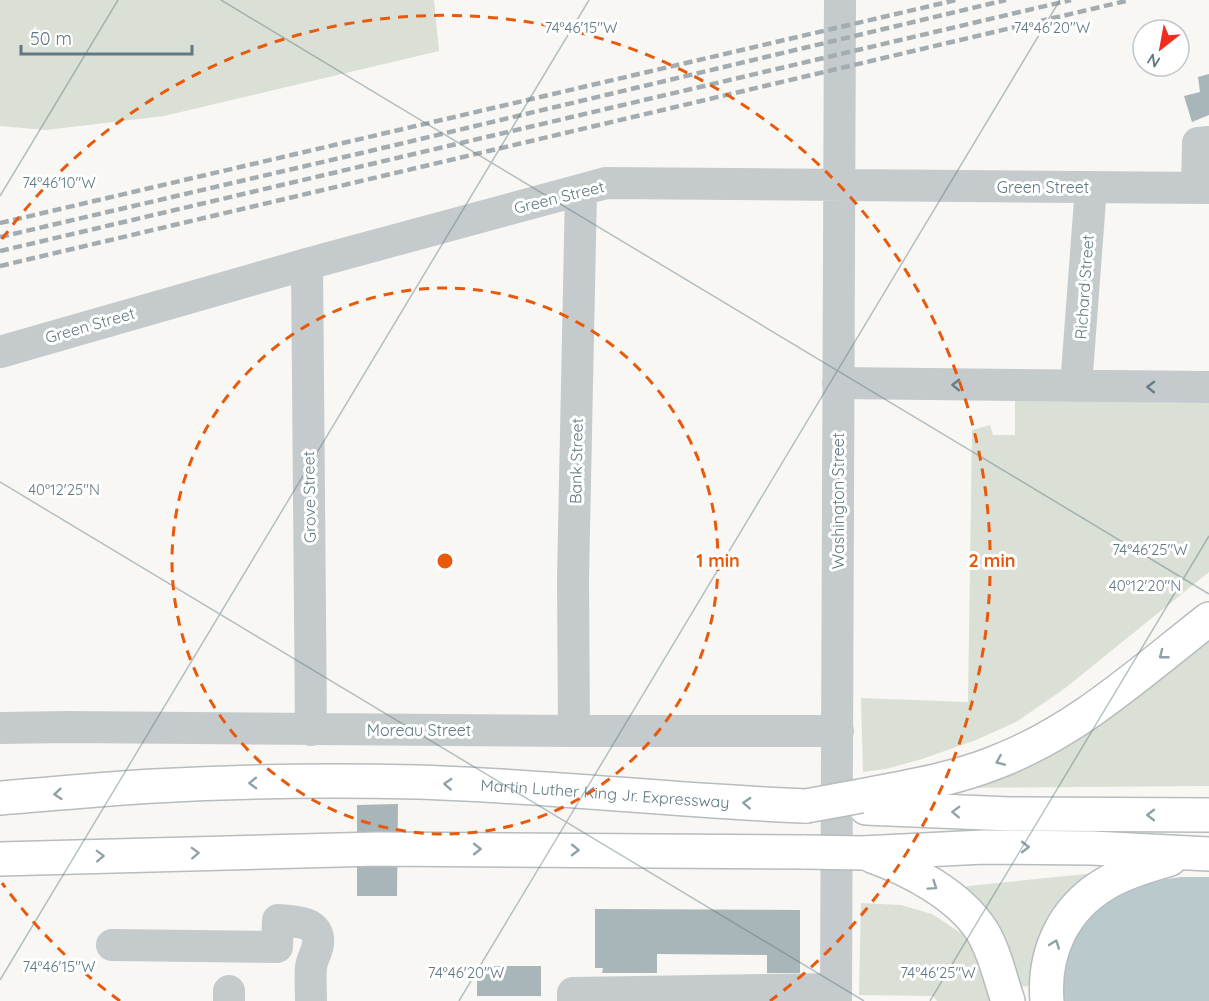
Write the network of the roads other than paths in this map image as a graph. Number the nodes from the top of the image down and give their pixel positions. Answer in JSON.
{"nodes":[{"id":1,"x":840,"y":0,"type":"edge"},
{"id":2,"x":1209,"y":142,"type":"edge"},
{"id":3,"x":838,"y":186,"type":"junction"},
{"id":4,"x":1091,"y":187,"type":"junction"},
{"id":5,"x":1203,"y":188,"type":"edge"},
{"id":6,"x":581,"y":190,"type":"junction"},
{"id":7,"x":307,"y":264,"type":"junction"},
{"id":8,"x":0,"y":352,"type":"edge"},
{"id":9,"x":838,"y":383,"type":"junction"},
{"id":10,"x":1076,"y":386,"type":"junction"},
{"id":11,"x":1209,"y":387,"type":"edge"},
{"id":12,"x":1209,"y":619,"type":"edge"},
{"id":13,"x":0,"y":728,"type":"edge"},
{"id":14,"x":311,"y":730,"type":"junction"},
{"id":15,"x":574,"y":731,"type":"junction"},
{"id":16,"x":838,"y":731,"type":"junction"},
{"id":17,"x":0,"y":798,"type":"edge"},
{"id":18,"x":861,"y":802,"type":"junction"},
{"id":19,"x":1209,"y":815,"type":"edge"},
{"id":20,"x":862,"y":853,"type":"junction"},
{"id":21,"x":1199,"y":854,"type":"edge"},
{"id":22,"x":0,"y":859,"type":"edge"},
{"id":23,"x":111,"y":945,"type":"dead end"},
{"id":24,"x":836,"y":995,"type":"edge"},
{"id":25,"x":311,"y":1001,"type":"edge"},
{"id":26,"x":573,"y":1001,"type":"edge"},
{"id":27,"x":1008,"y":1001,"type":"edge"},
{"id":28,"x":1047,"y":1001,"type":"edge"}],
"edges":[{"from":1,"to":3,"type":"street","name":"Washington Street"},
{"from":2,"to":5,"type":"street"},
{"from":3,"to":4,"type":"street","name":"Green Street"},
{"from":3,"to":6,"type":"street","name":"Green Street"},
{"from":3,"to":9,"type":"street","name":"Washington Street"},
{"from":4,"to":5,"type":"street","name":"Green Street"},
{"from":4,"to":10,"type":"street","name":"Richard Street"},
{"from":6,"to":7,"type":"street","name":"Green Street"},
{"from":6,"to":15,"type":"street","name":"Bank Street"},
{"from":7,"to":8,"type":"street","name":"Green Street"},
{"from":7,"to":14,"type":"street","name":"Grove Street"},
{"from":10,"to":9,"type":"street","one_way":true},
{"from":9,"to":16,"type":"street","name":"Washington Street"},
{"from":11,"to":10,"type":"street","one_way":true},
{"from":12,"to":18,"type":"highway","one_way":true},
{"from":13,"to":14,"type":"street","name":"Moreau Street"},
{"from":14,"to":15,"type":"street","name":"Moreau Street"},
{"from":15,"to":16,"type":"street","name":"Moreau Street"},
{"from":16,"to":24,"type":"street","name":"Washington Street"},
{"from":18,"to":17,"type":"highway","name":"Martin Luther King Jr. Expressway","one_way":true,"bridge":true},
{"from":19,"to":18,"type":"highway","one_way":true},
{"from":20,"to":21,"type":"highway","one_way":true},
{"from":22,"to":20,"type":"highway","one_way":true,"bridge":true},
{"from":20,"to":27,"type":"highway","one_way":true},
{"from":28,"to":21,"type":"highway","one_way":true},
{"from":23,"to":25,"type":"street"},
{"from":24,"to":26,"type":"street"}]}
